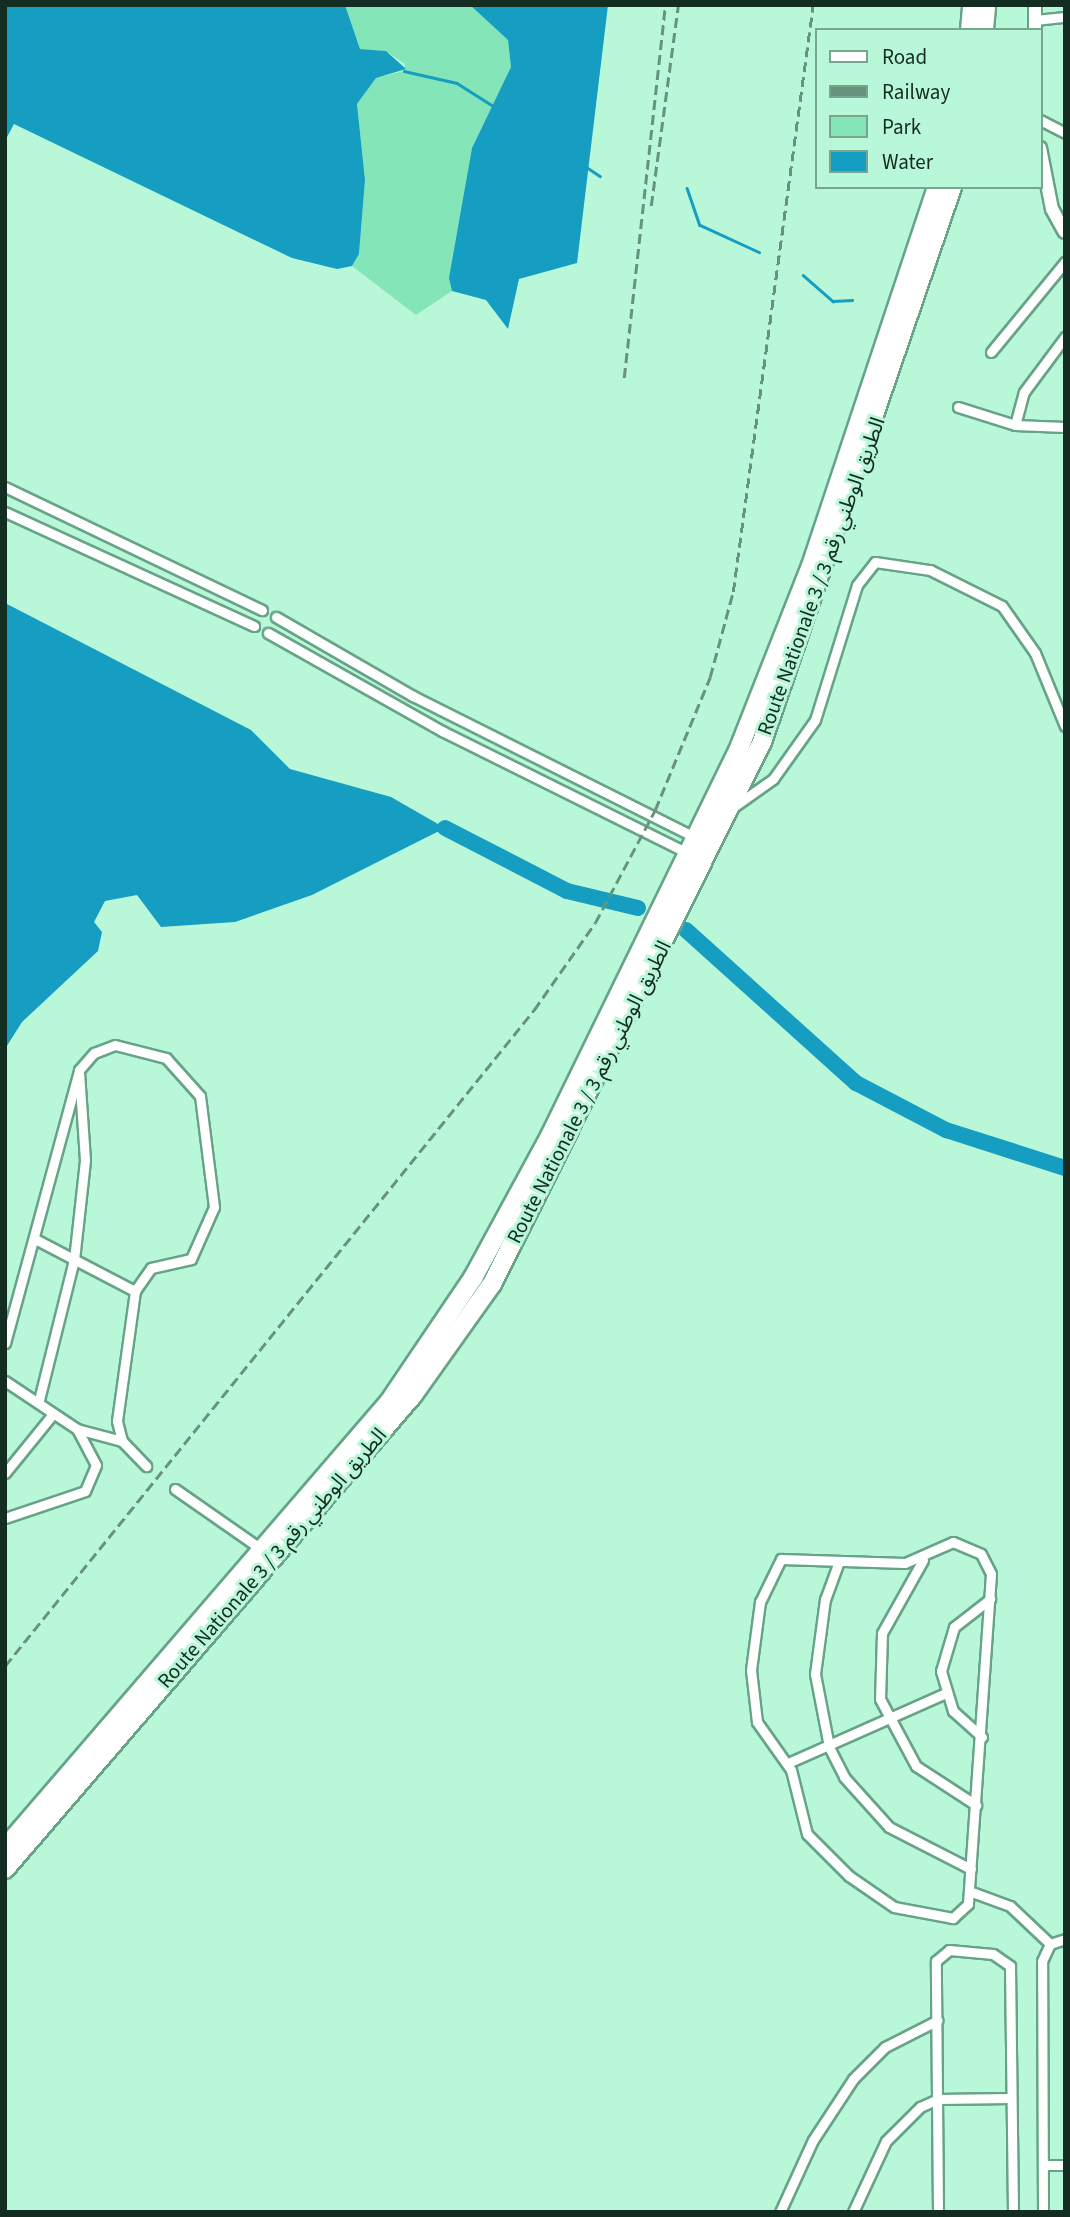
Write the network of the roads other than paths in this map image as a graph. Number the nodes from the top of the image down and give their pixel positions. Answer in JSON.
{"nodes":[{"id":1,"x":972,"y":5,"type":"edge"},
{"id":2,"x":986,"y":5,"type":"edge"},
{"id":3,"x":1035,"y":5,"type":"edge"},
{"id":4,"x":1065,"y":17,"type":"edge"},
{"id":5,"x":1035,"y":25,"type":"edge"},
{"id":6,"x":970,"y":28,"type":"edge"},
{"id":7,"x":984,"y":28,"type":"edge"},
{"id":8,"x":1042,"y":121,"type":"edge"},
{"id":9,"x":1065,"y":133,"type":"edge"},
{"id":10,"x":1042,"y":158,"type":"edge"},
{"id":11,"x":936,"y":189,"type":"edge"},
{"id":12,"x":951,"y":189,"type":"edge"},
{"id":13,"x":1065,"y":232,"type":"edge"},
{"id":14,"x":1065,"y":262,"type":"edge"},
{"id":15,"x":1065,"y":337,"type":"edge"},
{"id":16,"x":991,"y":352,"type":"dead end"},
{"id":17,"x":958,"y":407,"type":"dead end"},
{"id":18,"x":1015,"y":425,"type":"junction"},
{"id":19,"x":1065,"y":427,"type":"edge"},
{"id":20,"x":856,"y":458,"type":"junction"},
{"id":21,"x":5,"y":487,"type":"edge"},
{"id":22,"x":5,"y":512,"type":"edge"},
{"id":23,"x":262,"y":610,"type":"dead end"},
{"id":24,"x":276,"y":617,"type":"dead end"},
{"id":25,"x":254,"y":626,"type":"dead end"},
{"id":26,"x":268,"y":633,"type":"dead end"},
{"id":27,"x":413,"y":696,"type":"junction"},
{"id":28,"x":405,"y":710,"type":"junction"},
{"id":29,"x":1065,"y":726,"type":"edge"},
{"id":30,"x":507,"y":744,"type":"junction"},
{"id":31,"x":499,"y":760,"type":"junction"},
{"id":32,"x":581,"y":781,"type":"junction"},
{"id":33,"x":573,"y":798,"type":"junction"},
{"id":34,"x":730,"y":809,"type":"junction"},
{"id":35,"x":695,"y":836,"type":"junction"},
{"id":36,"x":709,"y":852,"type":"junction"},
{"id":37,"x":687,"y":854,"type":"junction"},
{"id":38,"x":79,"y":1070,"type":"junction"},
{"id":39,"x":35,"y":1239,"type":"junction"},
{"id":40,"x":74,"y":1259,"type":"junction"},
{"id":41,"x":135,"y":1290,"type":"junction"},
{"id":42,"x":5,"y":1343,"type":"edge"},
{"id":43,"x":5,"y":1381,"type":"edge"},
{"id":44,"x":39,"y":1400,"type":"junction"},
{"id":45,"x":53,"y":1414,"type":"junction"},
{"id":46,"x":77,"y":1429,"type":"junction"},
{"id":47,"x":122,"y":1441,"type":"junction"},
{"id":48,"x":146,"y":1466,"type":"dead end"},
{"id":49,"x":5,"y":1473,"type":"edge"},
{"id":50,"x":175,"y":1489,"type":"dead end"},
{"id":51,"x":5,"y":1518,"type":"edge"},
{"id":52,"x":265,"y":1552,"type":"junction"},
{"id":53,"x":924,"y":1559,"type":"junction"},
{"id":54,"x":838,"y":1564,"type":"junction"},
{"id":55,"x":990,"y":1599,"type":"junction"},
{"id":56,"x":944,"y":1693,"type":"junction"},
{"id":57,"x":888,"y":1721,"type":"junction"},
{"id":58,"x":982,"y":1737,"type":"junction"},
{"id":59,"x":829,"y":1747,"type":"junction"},
{"id":60,"x":788,"y":1763,"type":"junction"},
{"id":61,"x":976,"y":1805,"type":"junction"},
{"id":62,"x":5,"y":1848,"type":"edge"},
{"id":63,"x":5,"y":1869,"type":"edge"},
{"id":64,"x":971,"y":1869,"type":"junction"},
{"id":65,"x":969,"y":1891,"type":"junction"},
{"id":66,"x":1065,"y":1940,"type":"edge"},
{"id":67,"x":1049,"y":1944,"type":"junction"},
{"id":68,"x":938,"y":2020,"type":"junction"},
{"id":69,"x":1011,"y":2098,"type":"junction"},
{"id":70,"x":938,"y":2099,"type":"junction"},
{"id":71,"x":1043,"y":2165,"type":"junction"},
{"id":72,"x":1065,"y":2165,"type":"edge"},
{"id":73,"x":780,"y":2212,"type":"edge"},
{"id":74,"x":853,"y":2212,"type":"edge"},
{"id":75,"x":938,"y":2212,"type":"edge"},
{"id":76,"x":1013,"y":2212,"type":"edge"},
{"id":77,"x":1043,"y":2212,"type":"edge"}],
"edges":[{"from":1,"to":6,"type":"highway"},
{"from":2,"to":7,"type":"highway"},
{"from":3,"to":5,"type":"street"},
{"from":4,"to":5,"type":"street"},
{"from":8,"to":9,"type":"street"},
{"from":10,"to":13,"type":"street"},
{"from":11,"to":20,"type":"highway","name":"Route Nationale 3 / الطريق الوطني رقم 3"},
{"from":12,"to":20,"type":"highway","name":"Route Nationale 3 / الطريق الوطني رقم 3"},
{"from":14,"to":16,"type":"street"},
{"from":15,"to":18,"type":"street"},
{"from":17,"to":18,"type":"street"},
{"from":18,"to":19,"type":"street"},
{"from":20,"to":34,"type":"highway","name":"Route Nationale 3 / الطريق الوطني رقم 3"},
{"from":20,"to":35,"type":"highway","name":"Route Nationale 3 / الطريق الوطني رقم 3"},
{"from":21,"to":23,"type":"street"},
{"from":22,"to":25,"type":"street"},
{"from":24,"to":27,"type":"street"},
{"from":26,"to":28,"type":"street"},
{"from":27,"to":28,"type":"street"},
{"from":27,"to":30,"type":"street"},
{"from":28,"to":31,"type":"street"},
{"from":29,"to":34,"type":"street"},
{"from":30,"to":31,"type":"street"},
{"from":30,"to":32,"type":"street"},
{"from":31,"to":33,"type":"street"},
{"from":32,"to":33,"type":"street"},
{"from":32,"to":35,"type":"street"},
{"from":33,"to":37,"type":"street"},
{"from":34,"to":36,"type":"highway","name":"Route Nationale 3 / الطريق الوطني رقم 3"},
{"from":35,"to":36,"type":"street"},
{"from":35,"to":37,"type":"highway","name":"Route Nationale 3 / الطريق الوطني رقم 3"},
{"from":36,"to":37,"type":"street"},
{"from":36,"to":52,"type":"highway","name":"Route Nationale 3 / الطريق الوطني رقم 3"},
{"from":37,"to":52,"type":"highway","name":"Route Nationale 3 / الطريق الوطني رقم 3"},
{"from":38,"to":39,"type":"street"},
{"from":38,"to":40,"type":"street"},
{"from":38,"to":41,"type":"street"},
{"from":39,"to":40,"type":"street"},
{"from":39,"to":42,"type":"street"},
{"from":40,"to":41,"type":"street"},
{"from":40,"to":44,"type":"street"},
{"from":41,"to":47,"type":"street"},
{"from":43,"to":44,"type":"street"},
{"from":44,"to":45,"type":"street"},
{"from":45,"to":46,"type":"street"},
{"from":45,"to":49,"type":"street"},
{"from":46,"to":47,"type":"street"},
{"from":46,"to":51,"type":"street"},
{"from":47,"to":48,"type":"street"},
{"from":50,"to":52,"type":"street"},
{"from":52,"to":62,"type":"highway","name":"Route Nationale 3 / الطريق الوطني رقم 3"},
{"from":52,"to":63,"type":"highway","name":"Route Nationale 3 / الطريق الوطني رقم 3"},
{"from":53,"to":54,"type":"street"},
{"from":53,"to":55,"type":"street"},
{"from":53,"to":57,"type":"street"},
{"from":54,"to":59,"type":"street"},
{"from":54,"to":60,"type":"street"},
{"from":55,"to":56,"type":"street"},
{"from":55,"to":58,"type":"street"},
{"from":56,"to":57,"type":"street"},
{"from":56,"to":58,"type":"street"},
{"from":57,"to":59,"type":"street"},
{"from":57,"to":61,"type":"street"},
{"from":58,"to":61,"type":"street"},
{"from":59,"to":60,"type":"street"},
{"from":59,"to":64,"type":"street"},
{"from":60,"to":65,"type":"street"},
{"from":61,"to":64,"type":"street"},
{"from":64,"to":65,"type":"street"},
{"from":65,"to":67,"type":"street"},
{"from":66,"to":67,"type":"street"},
{"from":67,"to":71,"type":"street"},
{"from":68,"to":69,"type":"street"},
{"from":68,"to":70,"type":"street"},
{"from":68,"to":73,"type":"street"},
{"from":69,"to":70,"type":"street"},
{"from":69,"to":76,"type":"street"},
{"from":70,"to":74,"type":"street"},
{"from":70,"to":75,"type":"street"},
{"from":71,"to":72,"type":"street"},
{"from":71,"to":77,"type":"street"}]}
